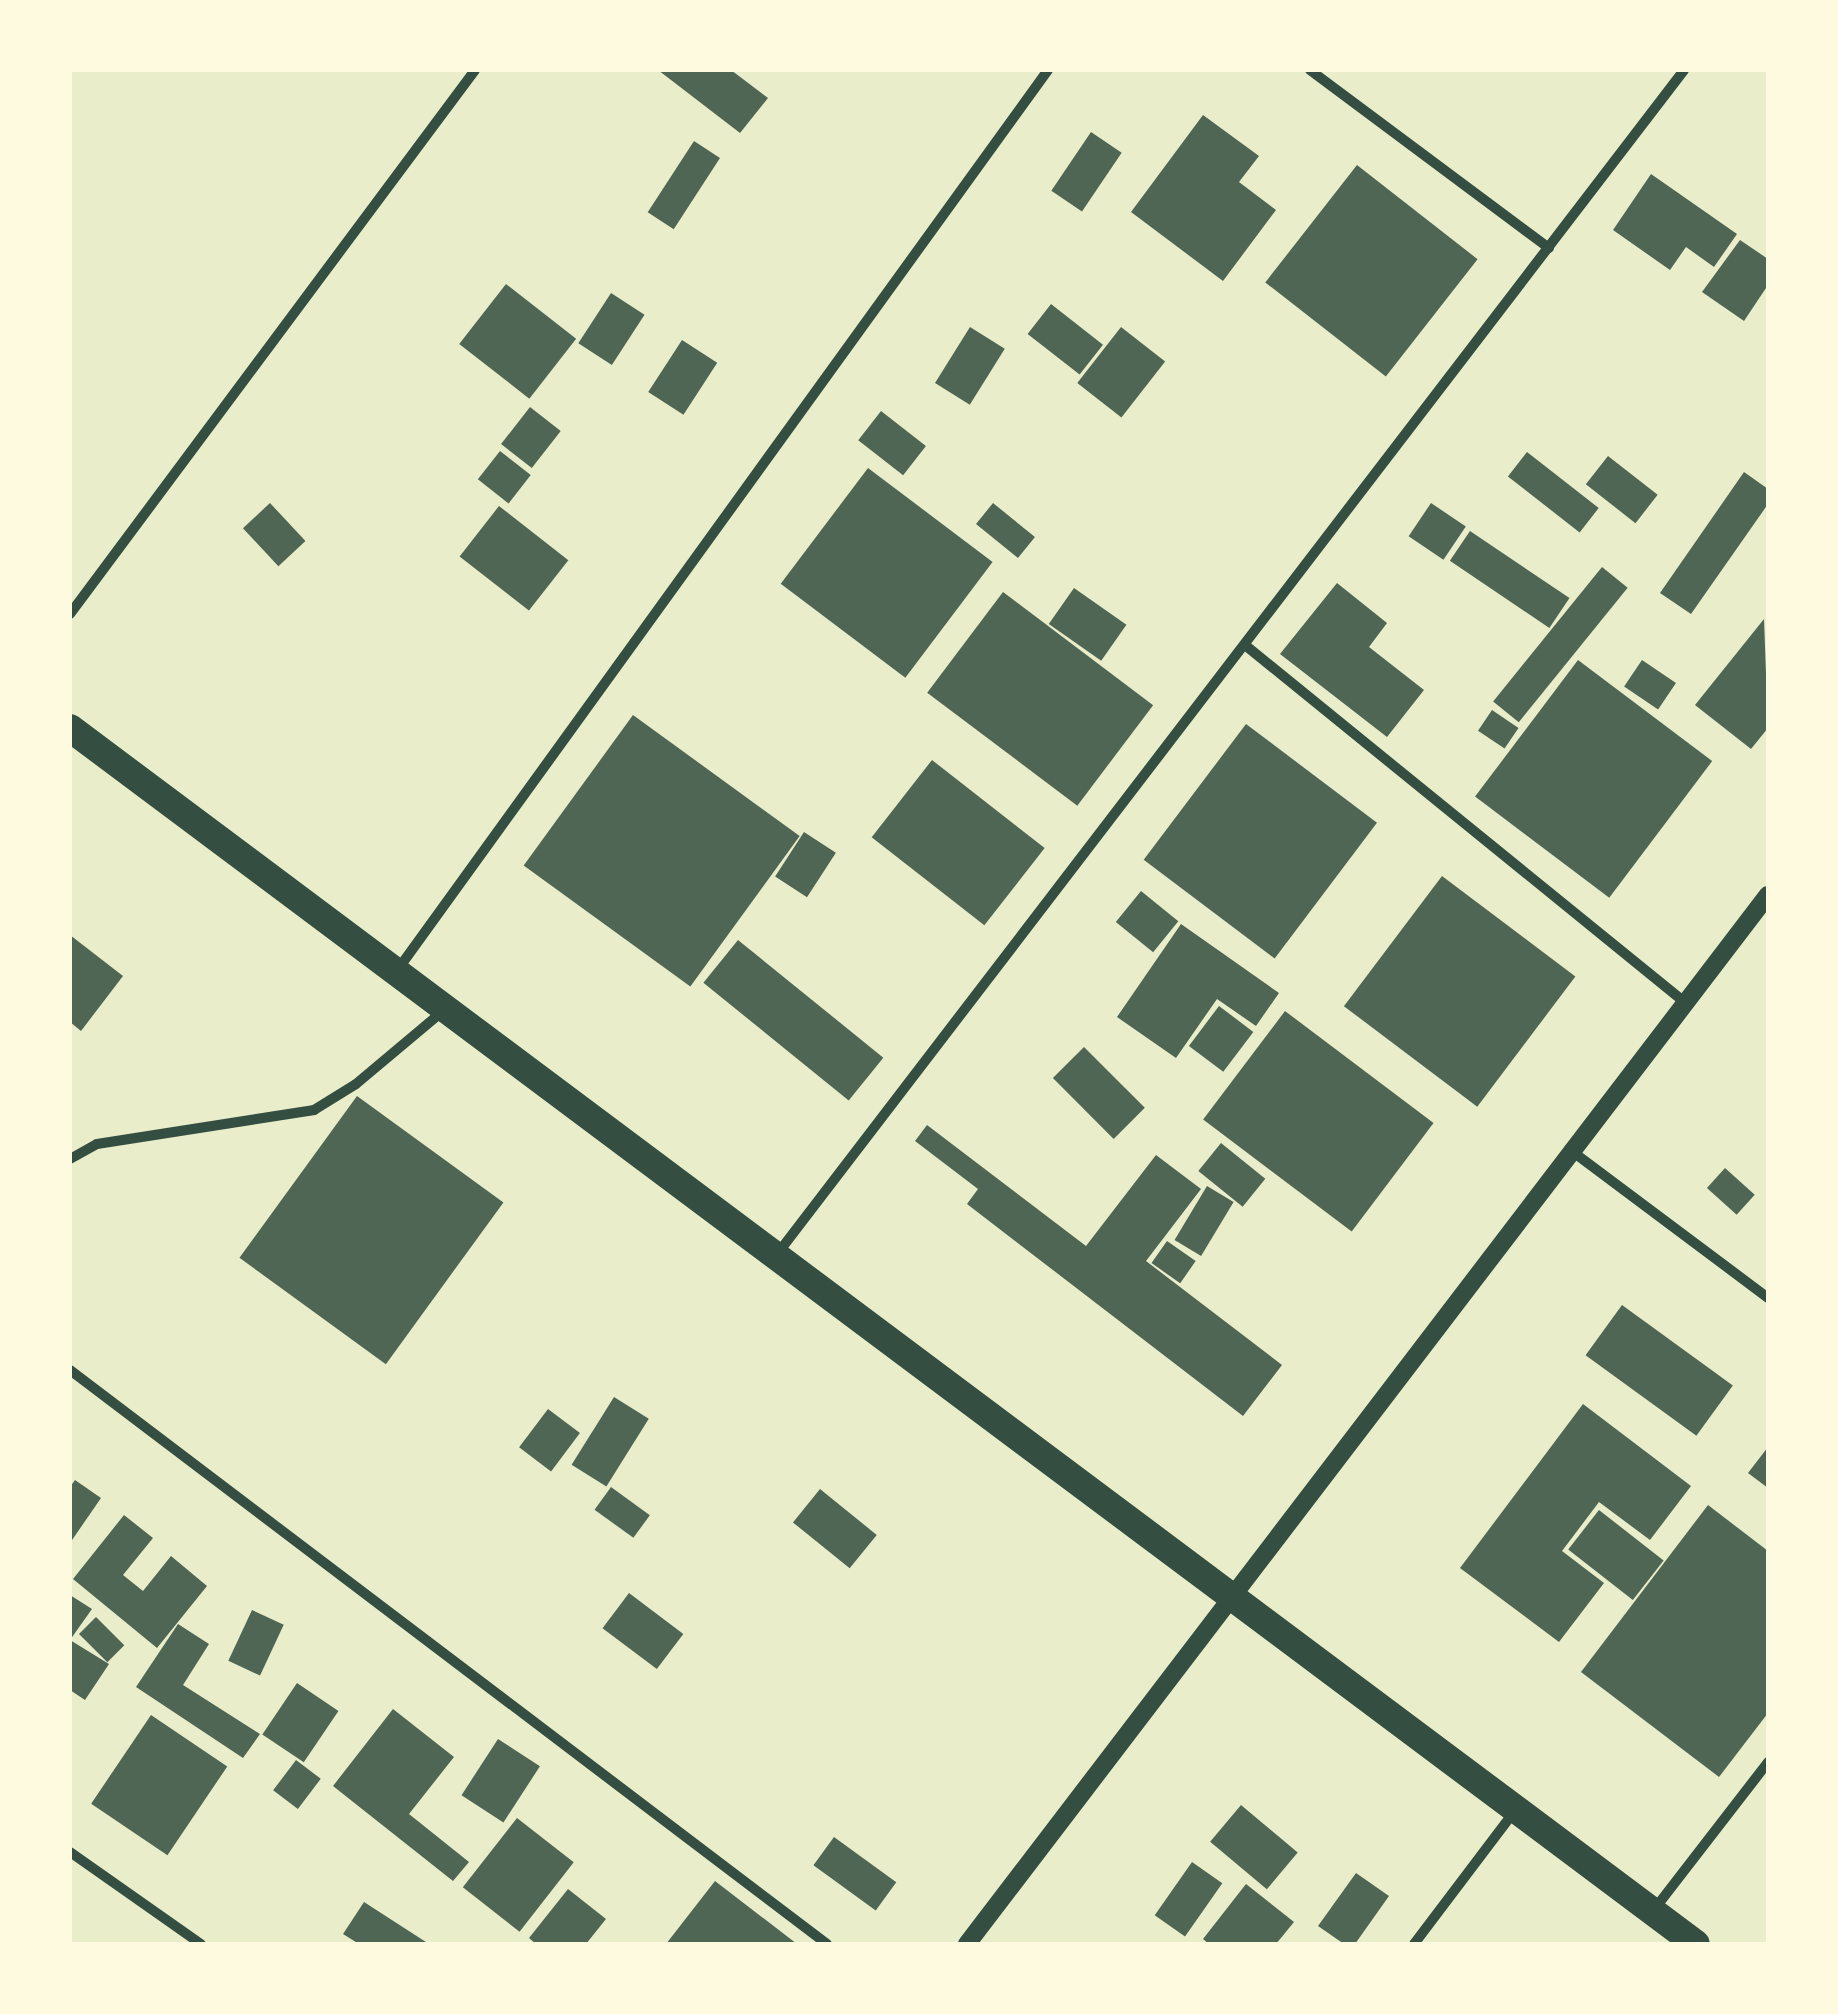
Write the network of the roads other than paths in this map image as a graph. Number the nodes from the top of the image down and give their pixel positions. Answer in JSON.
{"nodes":[{"id":1,"x":475,"y":70,"type":"edge"},
{"id":2,"x":1048,"y":70,"type":"edge"},
{"id":3,"x":1310,"y":70,"type":"edge"},
{"id":4,"x":1684,"y":70,"type":"edge"},
{"id":5,"x":1549,"y":248,"type":"junction"},
{"id":6,"x":70,"y":614,"type":"edge"},
{"id":7,"x":1245,"y":646,"type":"junction"},
{"id":8,"x":70,"y":728,"type":"edge"},
{"id":9,"x":1768,"y":895,"type":"edge"},
{"id":10,"x":396,"y":972,"type":"junction"},
{"id":11,"x":1682,"y":1000,"type":"junction"},
{"id":12,"x":446,"y":1009,"type":"junction"},
{"id":13,"x":1568,"y":1149,"type":"junction"},
{"id":14,"x":70,"y":1158,"type":"edge"},
{"id":15,"x":774,"y":1258,"type":"junction"},
{"id":16,"x":1768,"y":1298,"type":"edge"},
{"id":17,"x":70,"y":1370,"type":"edge"},
{"id":18,"x":1230,"y":1593,"type":"junction"},
{"id":19,"x":1768,"y":1762,"type":"edge"},
{"id":20,"x":1516,"y":1810,"type":"junction"},
{"id":21,"x":70,"y":1852,"type":"edge"},
{"id":22,"x":1652,"y":1912,"type":"junction"},
{"id":23,"x":202,"y":1944,"type":"edge"},
{"id":24,"x":827,"y":1944,"type":"edge"},
{"id":25,"x":966,"y":1944,"type":"edge"},
{"id":26,"x":1414,"y":1944,"type":"edge"},
{"id":27,"x":1696,"y":1944,"type":"edge"}],
"edges":[{"from":1,"to":6,"type":"street"},
{"from":2,"to":10,"type":"street"},
{"from":3,"to":5,"type":"street"},
{"from":4,"to":5,"type":"street"},
{"from":5,"to":7,"type":"street"},
{"from":7,"to":11,"type":"street"},
{"from":7,"to":15,"type":"street"},
{"from":8,"to":10,"type":"highway"},
{"from":9,"to":11,"type":"street"},
{"from":10,"to":12,"type":"highway"},
{"from":11,"to":13,"type":"street"},
{"from":12,"to":14,"type":"street"},
{"from":12,"to":15,"type":"highway"},
{"from":13,"to":16,"type":"street"},
{"from":13,"to":18,"type":"street"},
{"from":15,"to":18,"type":"highway"},
{"from":17,"to":24,"type":"street"},
{"from":18,"to":20,"type":"highway"},
{"from":18,"to":25,"type":"street"},
{"from":19,"to":22,"type":"street"},
{"from":20,"to":22,"type":"highway"},
{"from":20,"to":26,"type":"street"},
{"from":21,"to":23,"type":"street"},
{"from":22,"to":27,"type":"highway"}]}
